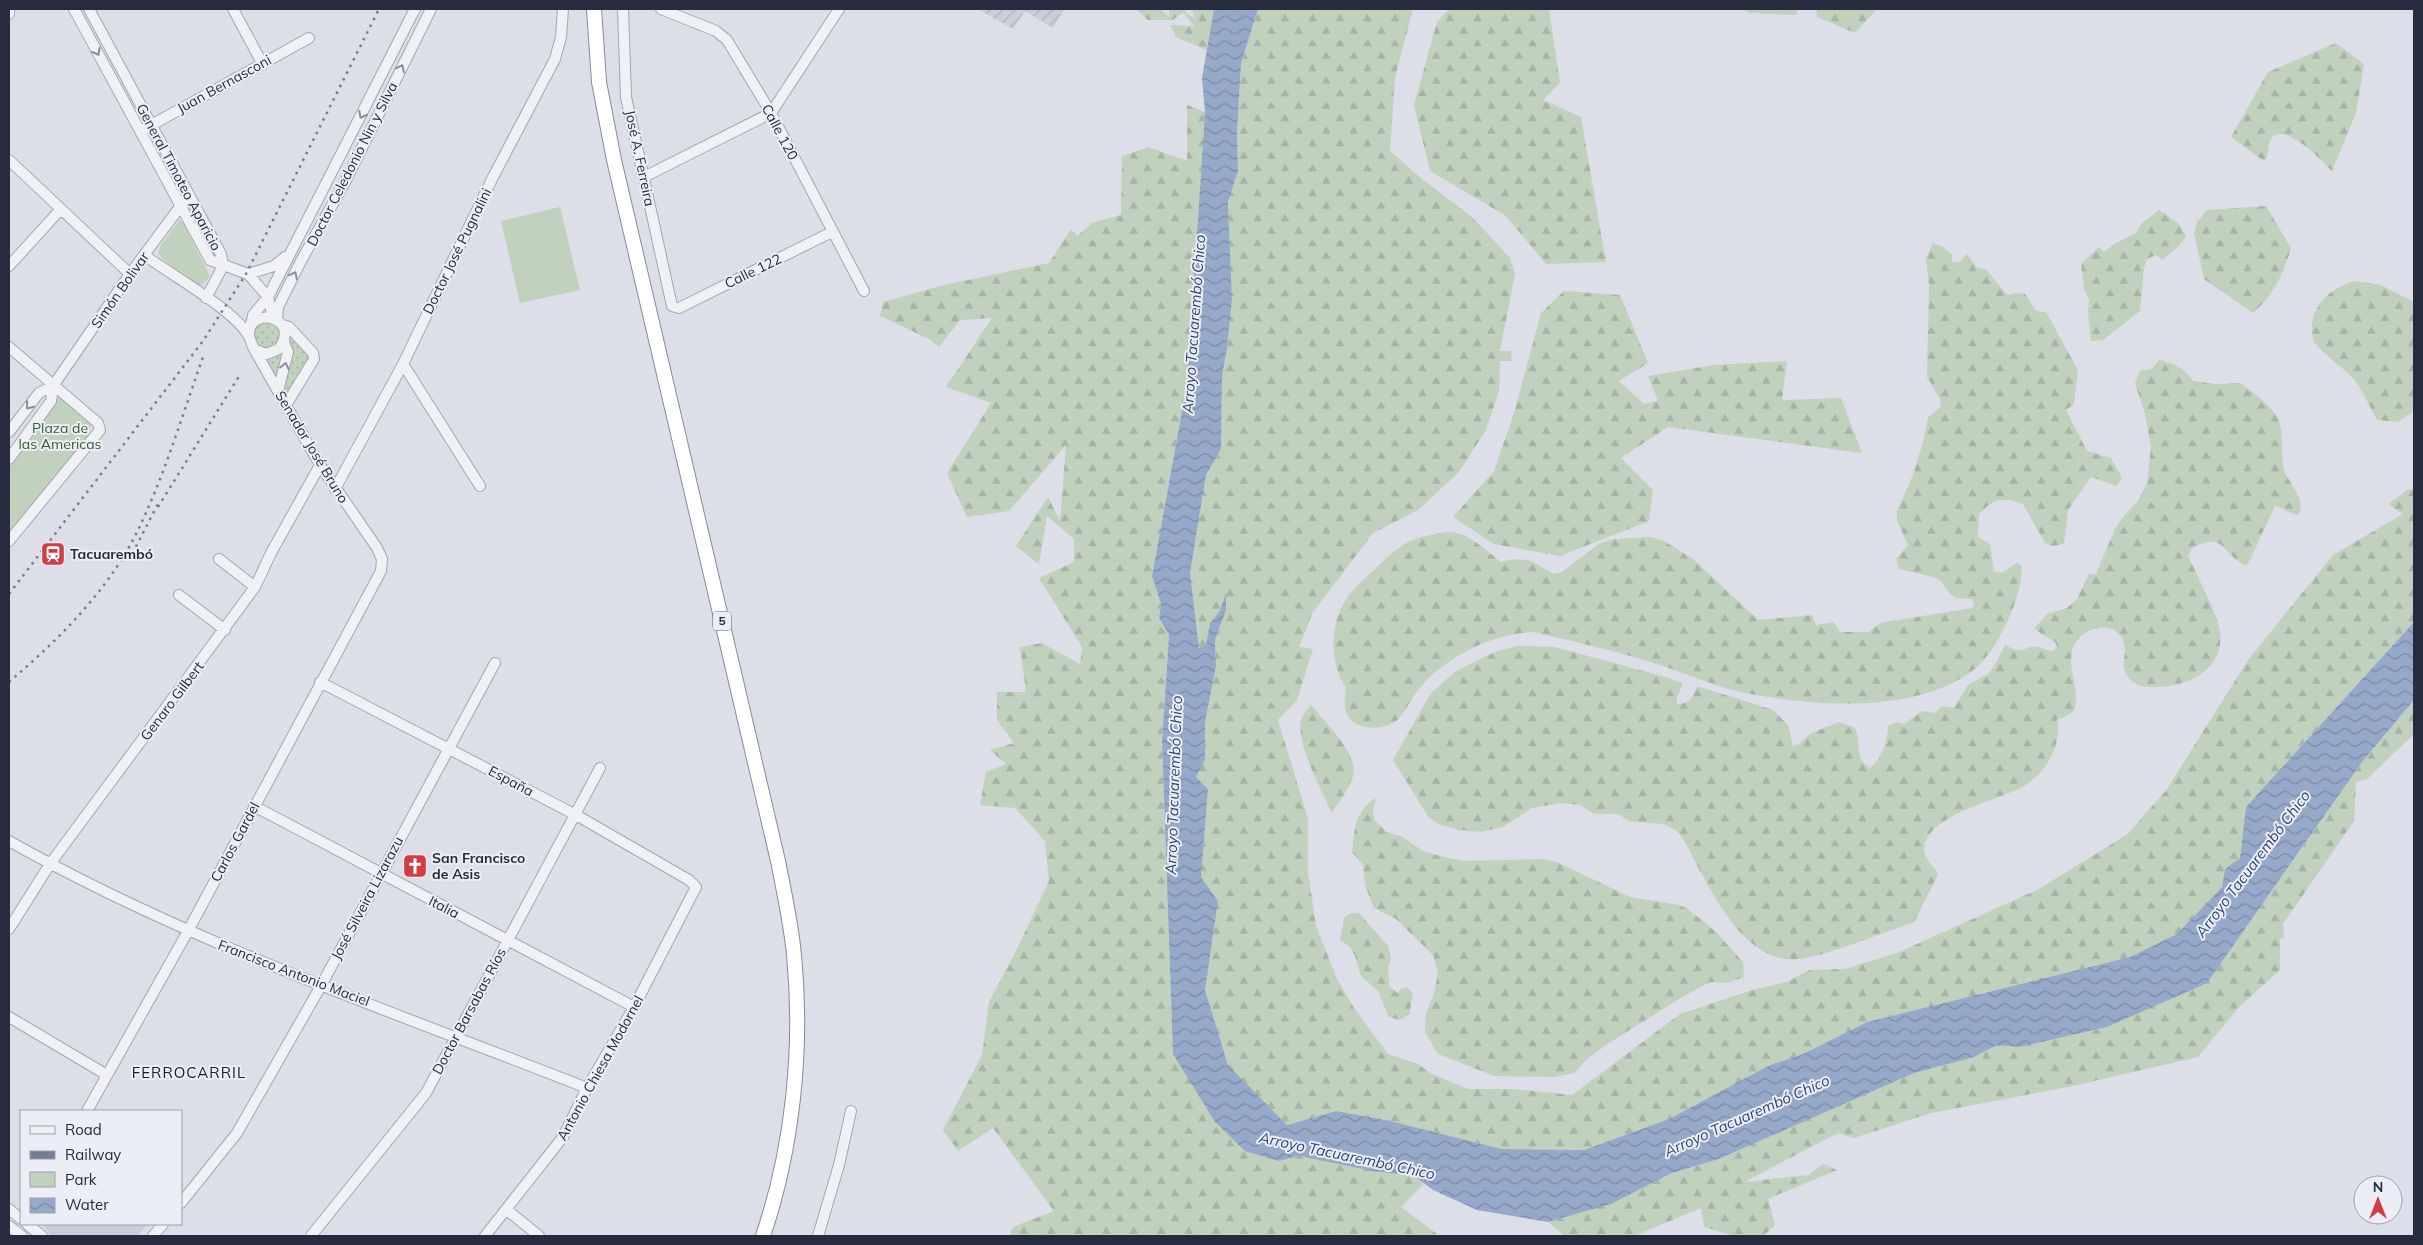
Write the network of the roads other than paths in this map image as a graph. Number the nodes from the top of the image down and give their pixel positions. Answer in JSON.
{"nodes":[{"id":1,"x":9,"y":9,"type":"edge"},
{"id":2,"x":74,"y":9,"type":"edge"},
{"id":3,"x":90,"y":9,"type":"edge"},
{"id":4,"x":233,"y":9,"type":"edge"},
{"id":5,"x":415,"y":9,"type":"edge"},
{"id":6,"x":431,"y":9,"type":"edge"},
{"id":7,"x":562,"y":9,"type":"edge"},
{"id":8,"x":594,"y":9,"type":"edge"},
{"id":9,"x":623,"y":9,"type":"edge"},
{"id":10,"x":661,"y":9,"type":"edge"},
{"id":11,"x":839,"y":9,"type":"edge"},
{"id":12,"x":9,"y":14,"type":"edge"},
{"id":13,"x":309,"y":38,"type":"dead end"},
{"id":14,"x":400,"y":39,"type":"junction"},
{"id":15,"x":413,"y":46,"type":"junction"},
{"id":16,"x":262,"y":62,"type":"junction"},
{"id":17,"x":771,"y":113,"type":"junction"},
{"id":18,"x":151,"y":125,"type":"junction"},
{"id":19,"x":140,"y":131,"type":"junction"},
{"id":20,"x":9,"y":160,"type":"edge"},
{"id":21,"x":332,"y":172,"type":"junction"},
{"id":22,"x":644,"y":177,"type":"junction"},
{"id":23,"x":346,"y":180,"type":"junction"},
{"id":24,"x":188,"y":196,"type":"junction"},
{"id":25,"x":181,"y":206,"type":"junction"},
{"id":26,"x":60,"y":210,"type":"junction"},
{"id":27,"x":832,"y":232,"type":"junction"},
{"id":28,"x":144,"y":255,"type":"junction"},
{"id":29,"x":288,"y":255,"type":"junction"},
{"id":30,"x":9,"y":266,"type":"edge"},
{"id":31,"x":223,"y":266,"type":"junction"},
{"id":32,"x":130,"y":274,"type":"junction"},
{"id":33,"x":248,"y":274,"type":"junction"},
{"id":34,"x":864,"y":291,"type":"dead end"},
{"id":35,"x":268,"y":297,"type":"junction"},
{"id":36,"x":206,"y":298,"type":"junction"},
{"id":37,"x":672,"y":306,"type":"joint"},
{"id":38,"x":277,"y":321,"type":"junction"},
{"id":39,"x":249,"y":332,"type":"junction"},
{"id":40,"x":284,"y":342,"type":"junction"},
{"id":41,"x":9,"y":347,"type":"edge"},
{"id":42,"x":254,"y":348,"type":"junction"},
{"id":43,"x":402,"y":364,"type":"junction"},
{"id":44,"x":53,"y":386,"type":"junction"},
{"id":45,"x":278,"y":391,"type":"junction"},
{"id":46,"x":286,"y":405,"type":"junction"},
{"id":47,"x":9,"y":432,"type":"edge"},
{"id":48,"x":9,"y":459,"type":"edge"},
{"id":49,"x":320,"y":465,"type":"junction"},
{"id":50,"x":480,"y":486,"type":"dead end"},
{"id":51,"x":336,"y":489,"type":"junction"},
{"id":52,"x":9,"y":541,"type":"edge"},
{"id":53,"x":219,"y":559,"type":"dead end"},
{"id":54,"x":381,"y":571,"type":"joint"},
{"id":55,"x":255,"y":587,"type":"junction"},
{"id":56,"x":179,"y":595,"type":"dead end"},
{"id":57,"x":225,"y":630,"type":"junction"},
{"id":58,"x":495,"y":663,"type":"dead end"},
{"id":59,"x":320,"y":682,"type":"junction"},
{"id":60,"x":449,"y":748,"type":"junction"},
{"id":61,"x":600,"y":768,"type":"dead end"},
{"id":62,"x":254,"y":806,"type":"junction"},
{"id":63,"x":576,"y":815,"type":"junction"},
{"id":64,"x":9,"y":841,"type":"edge"},
{"id":65,"x":50,"y":864,"type":"junction"},
{"id":66,"x":379,"y":874,"type":"junction"},
{"id":67,"x":696,"y":887,"type":"joint"},
{"id":68,"x":9,"y":928,"type":"edge"},
{"id":69,"x":188,"y":931,"type":"junction"},
{"id":70,"x":507,"y":940,"type":"junction"},
{"id":71,"x":322,"y":984,"type":"junction"},
{"id":72,"x":634,"y":1007,"type":"junction"},
{"id":73,"x":9,"y":1017,"type":"edge"},
{"id":74,"x":456,"y":1036,"type":"junction"},
{"id":75,"x":107,"y":1075,"type":"junction"},
{"id":76,"x":587,"y":1088,"type":"junction"},
{"id":77,"x":88,"y":1110,"type":"edge"},
{"id":78,"x":851,"y":1111,"type":"dead end"},
{"id":79,"x":182,"y":1202,"type":"edge"},
{"id":80,"x":9,"y":1209,"type":"edge"},
{"id":81,"x":507,"y":1210,"type":"junction"},
{"id":82,"x":20,"y":1218,"type":"edge"},
{"id":83,"x":27,"y":1225,"type":"edge"},
{"id":84,"x":163,"y":1225,"type":"edge"},
{"id":85,"x":42,"y":1236,"type":"edge"},
{"id":86,"x":153,"y":1236,"type":"edge"},
{"id":87,"x":312,"y":1236,"type":"edge"},
{"id":88,"x":485,"y":1236,"type":"edge"},
{"id":89,"x":539,"y":1236,"type":"edge"},
{"id":90,"x":763,"y":1236,"type":"edge"},
{"id":91,"x":818,"y":1236,"type":"edge"}],
"edges":[{"from":1,"to":12,"type":"street"},
{"from":2,"to":19,"type":"street","name":"General Timoteo Aparicio","one_way":true},
{"from":3,"to":18,"type":"street","name":"General Timoteo Aparicio"},
{"from":4,"to":16,"type":"street"},
{"from":5,"to":14,"type":"street","name":"Doctor Celedonio Nin y Silva"},
{"from":6,"to":15,"type":"street","name":"Doctor Celedonio Nin y Silva"},
{"from":7,"to":43,"type":"street","name":"Doctor José Pugnalini"},
{"from":8,"to":90,"type":"highway","number":"5"},
{"from":9,"to":22,"type":"street","name":"José A. Ferreira"},
{"from":10,"to":17,"type":"street","name":"Calle 120"},
{"from":11,"to":17,"type":"street"},
{"from":13,"to":16,"type":"street","name":"Juan Bernasconi"},
{"from":14,"to":15,"type":"street"},
{"from":14,"to":21,"type":"street","name":"Doctor Celedonio Nin y Silva","one_way":true},
{"from":23,"to":15,"type":"street","name":"Doctor Celedonio Nin y Silva","one_way":true},
{"from":16,"to":18,"type":"street","name":"Juan Bernasconi"},
{"from":17,"to":22,"type":"street"},
{"from":17,"to":27,"type":"street","name":"Calle 120"},
{"from":18,"to":19,"type":"street","name":"Juan Bernasconi"},
{"from":18,"to":24,"type":"street","name":"General Timoteo Aparicio"},
{"from":19,"to":25,"type":"street","name":"General Timoteo Aparicio"},
{"from":20,"to":26,"type":"street"},
{"from":21,"to":23,"type":"street"},
{"from":21,"to":29,"type":"street","name":"Doctor Celedonio Nin y Silva"},
{"from":22,"to":37,"type":"street","name":"José A. Ferreira"},
{"from":38,"to":23,"type":"street","name":"Doctor Celedonio Nin y Silva","one_way":true},
{"from":24,"to":25,"type":"street","name":"Simón Bolivar"},
{"from":24,"to":31,"type":"street","name":"General Timoteo Aparicio"},
{"from":25,"to":28,"type":"street","name":"Simón Bolivar"},
{"from":25,"to":31,"type":"street","name":"General Timoteo Aparicio"},
{"from":26,"to":30,"type":"street"},
{"from":26,"to":32,"type":"street"},
{"from":27,"to":34,"type":"street","name":"Calle 120"},
{"from":27,"to":37,"type":"street","name":"Calle 122"},
{"from":28,"to":32,"type":"street","name":"Simón Bolivar"},
{"from":28,"to":36,"type":"street"},
{"from":29,"to":33,"type":"street"},
{"from":29,"to":35,"type":"street","name":"Doctor Celedonio Nin y Silva"},
{"from":31,"to":33,"type":"street"},
{"from":31,"to":36,"type":"street"},
{"from":32,"to":44,"type":"street","name":"Simón Bolivar"},
{"from":33,"to":35,"type":"street"},
{"from":35,"to":38,"type":"street"},
{"from":35,"to":39,"type":"street","name":"Doctor Celedonio Nin y Silva"},
{"from":36,"to":39,"type":"street"},
{"from":38,"to":39,"type":"street"},
{"from":38,"to":40,"type":"street"},
{"from":38,"to":46,"type":"street"},
{"from":39,"to":42,"type":"street"},
{"from":40,"to":42,"type":"street"},
{"from":45,"to":40,"type":"street","one_way":true},
{"from":41,"to":44,"type":"street"},
{"from":42,"to":45,"type":"street","name":"Senador José Bruno"},
{"from":43,"to":50,"type":"street"},
{"from":43,"to":51,"type":"street","name":"Doctor José Pugnalini"},
{"from":44,"to":47,"type":"street","name":"Simón Bolivar","one_way":true},
{"from":44,"to":48,"type":"street","name":"Simón Bolivar"},
{"from":44,"to":52,"type":"street"},
{"from":45,"to":46,"type":"street","name":"Senador José Bruno"},
{"from":46,"to":49,"type":"street","name":"Senador José Bruno"},
{"from":49,"to":51,"type":"street","name":"Senador José Bruno"},
{"from":49,"to":55,"type":"street","name":"Genaro Gilbert"},
{"from":51,"to":54,"type":"street","name":"Senador José Bruno"},
{"from":53,"to":55,"type":"street"},
{"from":54,"to":59,"type":"street","name":"Carlos Gardel"},
{"from":55,"to":57,"type":"street","name":"Genaro Gilbert"},
{"from":56,"to":57,"type":"street"},
{"from":57,"to":65,"type":"street","name":"Genaro Gilbert"},
{"from":58,"to":60,"type":"street","name":"José Silveira Lizarazu"},
{"from":59,"to":60,"type":"street","name":"España"},
{"from":59,"to":62,"type":"street","name":"Carlos Gardel"},
{"from":60,"to":63,"type":"street","name":"España"},
{"from":60,"to":66,"type":"street","name":"José Silveira Lizarazu"},
{"from":61,"to":63,"type":"street","name":"Doctor Barsabas Ríos"},
{"from":62,"to":66,"type":"street","name":"Italia"},
{"from":62,"to":69,"type":"street","name":"Carlos Gardel"},
{"from":63,"to":67,"type":"street","name":"España"},
{"from":63,"to":70,"type":"street","name":"Doctor Barsabas Ríos"},
{"from":64,"to":65,"type":"street","name":"Francisco Antonio Maciel"},
{"from":65,"to":68,"type":"street","name":"Genaro Gilbert"},
{"from":65,"to":69,"type":"street","name":"Francisco Antonio Maciel"},
{"from":66,"to":70,"type":"street","name":"Italia"},
{"from":66,"to":71,"type":"street","name":"José Silveira Lizarazu"},
{"from":67,"to":72,"type":"street","name":"Antonio Chiesa Modornel"},
{"from":69,"to":71,"type":"street","name":"Francisco Antonio Maciel"},
{"from":69,"to":75,"type":"street","name":"Carlos Gardel"},
{"from":70,"to":72,"type":"street","name":"Italia"},
{"from":70,"to":74,"type":"street","name":"Doctor Barsabas Ríos"},
{"from":71,"to":74,"type":"street","name":"Francisco Antonio Maciel"},
{"from":71,"to":79,"type":"street","name":"José Silveira Lizarazu"},
{"from":72,"to":76,"type":"street","name":"Antonio Chiesa Modornel"},
{"from":73,"to":75,"type":"street"},
{"from":74,"to":76,"type":"street","name":"Francisco Antonio Maciel"},
{"from":74,"to":87,"type":"street","name":"Doctor Barsabas Ríos"},
{"from":75,"to":77,"type":"street","name":"Carlos Gardel"},
{"from":76,"to":81,"type":"street","name":"Antonio Chiesa Modornel"},
{"from":78,"to":91,"type":"street"},
{"from":80,"to":82,"type":"street"},
{"from":81,"to":88,"type":"street","name":"Antonio Chiesa Modornel"},
{"from":81,"to":89,"type":"street"},
{"from":83,"to":85,"type":"street"},
{"from":84,"to":86,"type":"street"}]}
